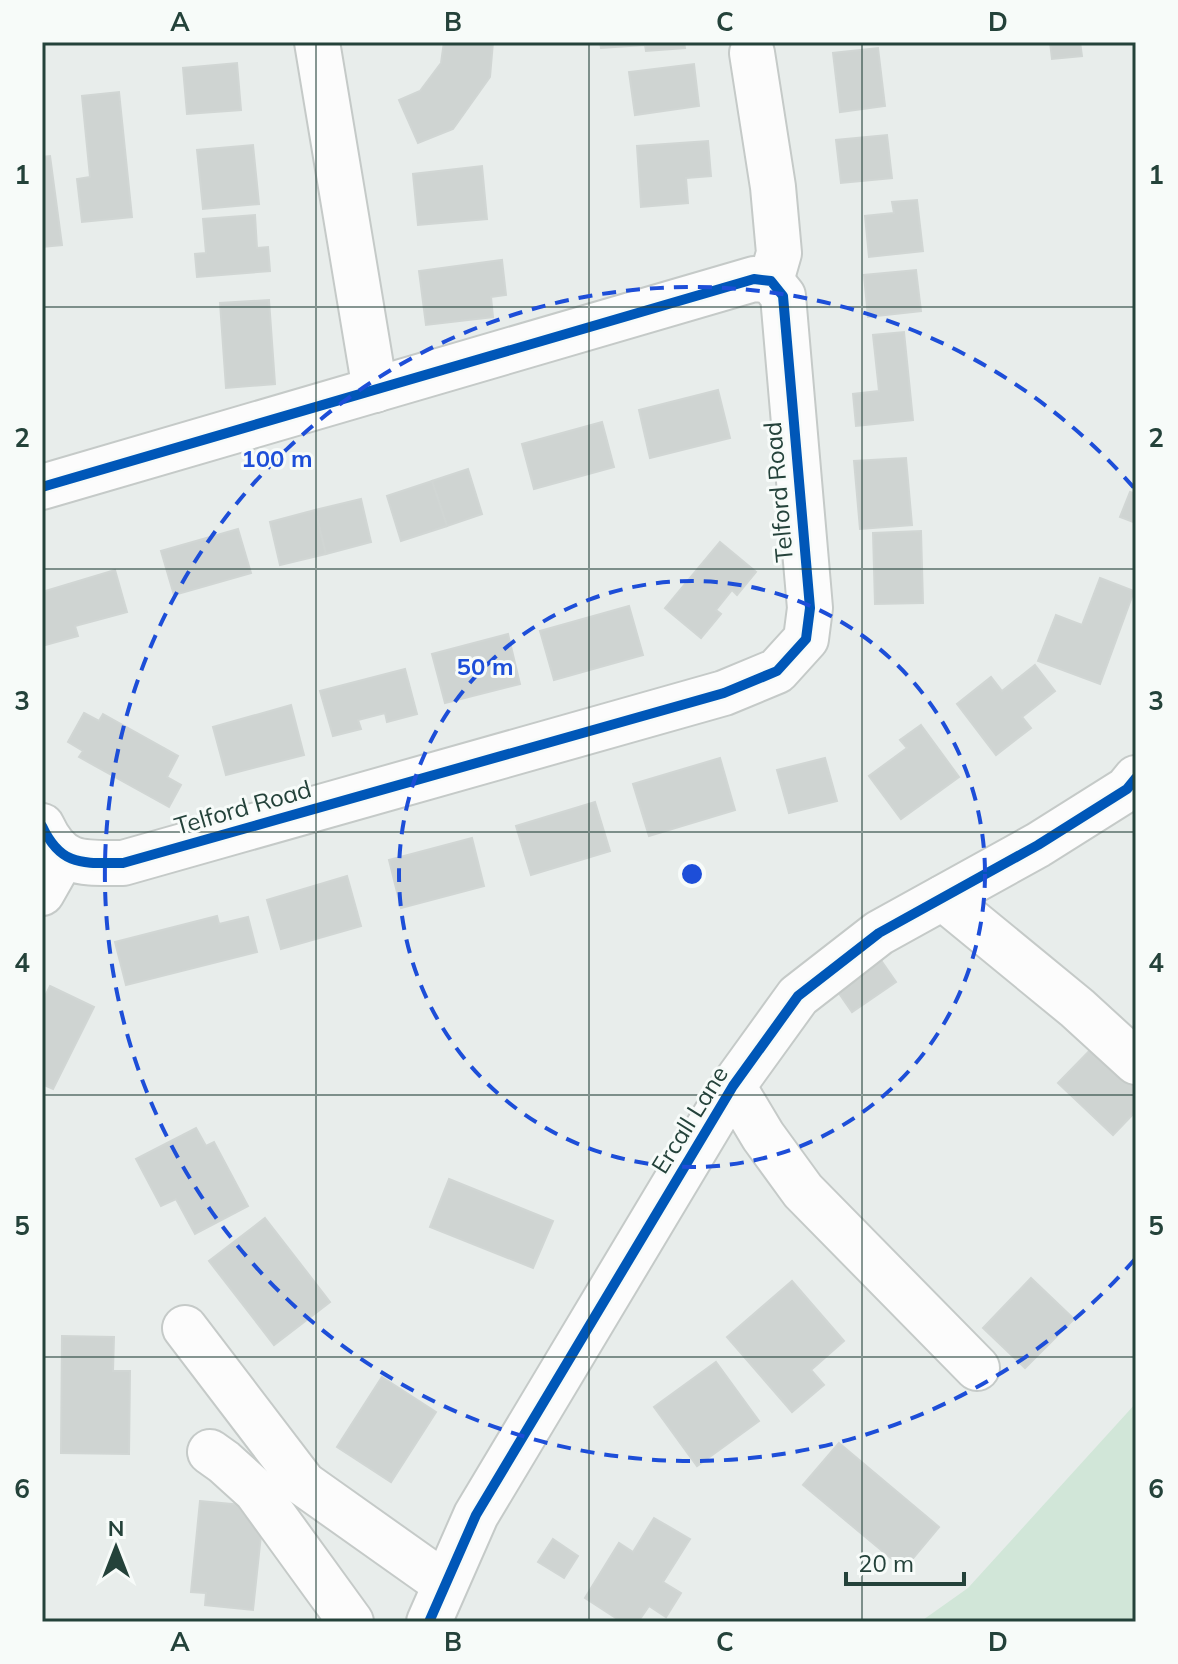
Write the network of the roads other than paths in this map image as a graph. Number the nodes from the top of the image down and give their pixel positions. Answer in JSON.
{"nodes":[{"id":1,"x":317,"y":42,"type":"edge"},
{"id":2,"x":752,"y":53,"type":"dead end"},
{"id":3,"x":771,"y":281,"type":"junction"},
{"id":4,"x":375,"y":390,"type":"junction"},
{"id":5,"x":42,"y":487,"type":"edge"},
{"id":6,"x":1136,"y":778,"type":"edge"},
{"id":7,"x":49,"y":858,"type":"edge"},
{"id":8,"x":943,"y":898,"type":"junction"},
{"id":9,"x":1136,"y":1062,"type":"edge"},
{"id":10,"x":733,"y":1086,"type":"junction"},
{"id":11,"x":185,"y":1328,"type":"dead end"},
{"id":12,"x":977,"y":1368,"type":"dead end"},
{"id":13,"x":210,"y":1452,"type":"dead end"},
{"id":14,"x":437,"y":1603,"type":"edge"},
{"id":15,"x":351,"y":1622,"type":"edge"}],
"edges":[{"from":1,"to":4,"type":"street"},
{"from":2,"to":3,"type":"street"},
{"from":3,"to":4,"type":"street"},
{"from":3,"to":7,"type":"street","name":"Telford Road"},
{"from":4,"to":5,"type":"street"},
{"from":6,"to":8,"type":"street","name":"Ercall Lane"},
{"from":8,"to":9,"type":"street"},
{"from":8,"to":10,"type":"street","name":"Ercall Lane"},
{"from":10,"to":12,"type":"street"},
{"from":10,"to":14,"type":"street","name":"Ercall Lane"},
{"from":11,"to":14,"type":"street","name":"Ercall Lane"},
{"from":13,"to":15,"type":"street"}]}
